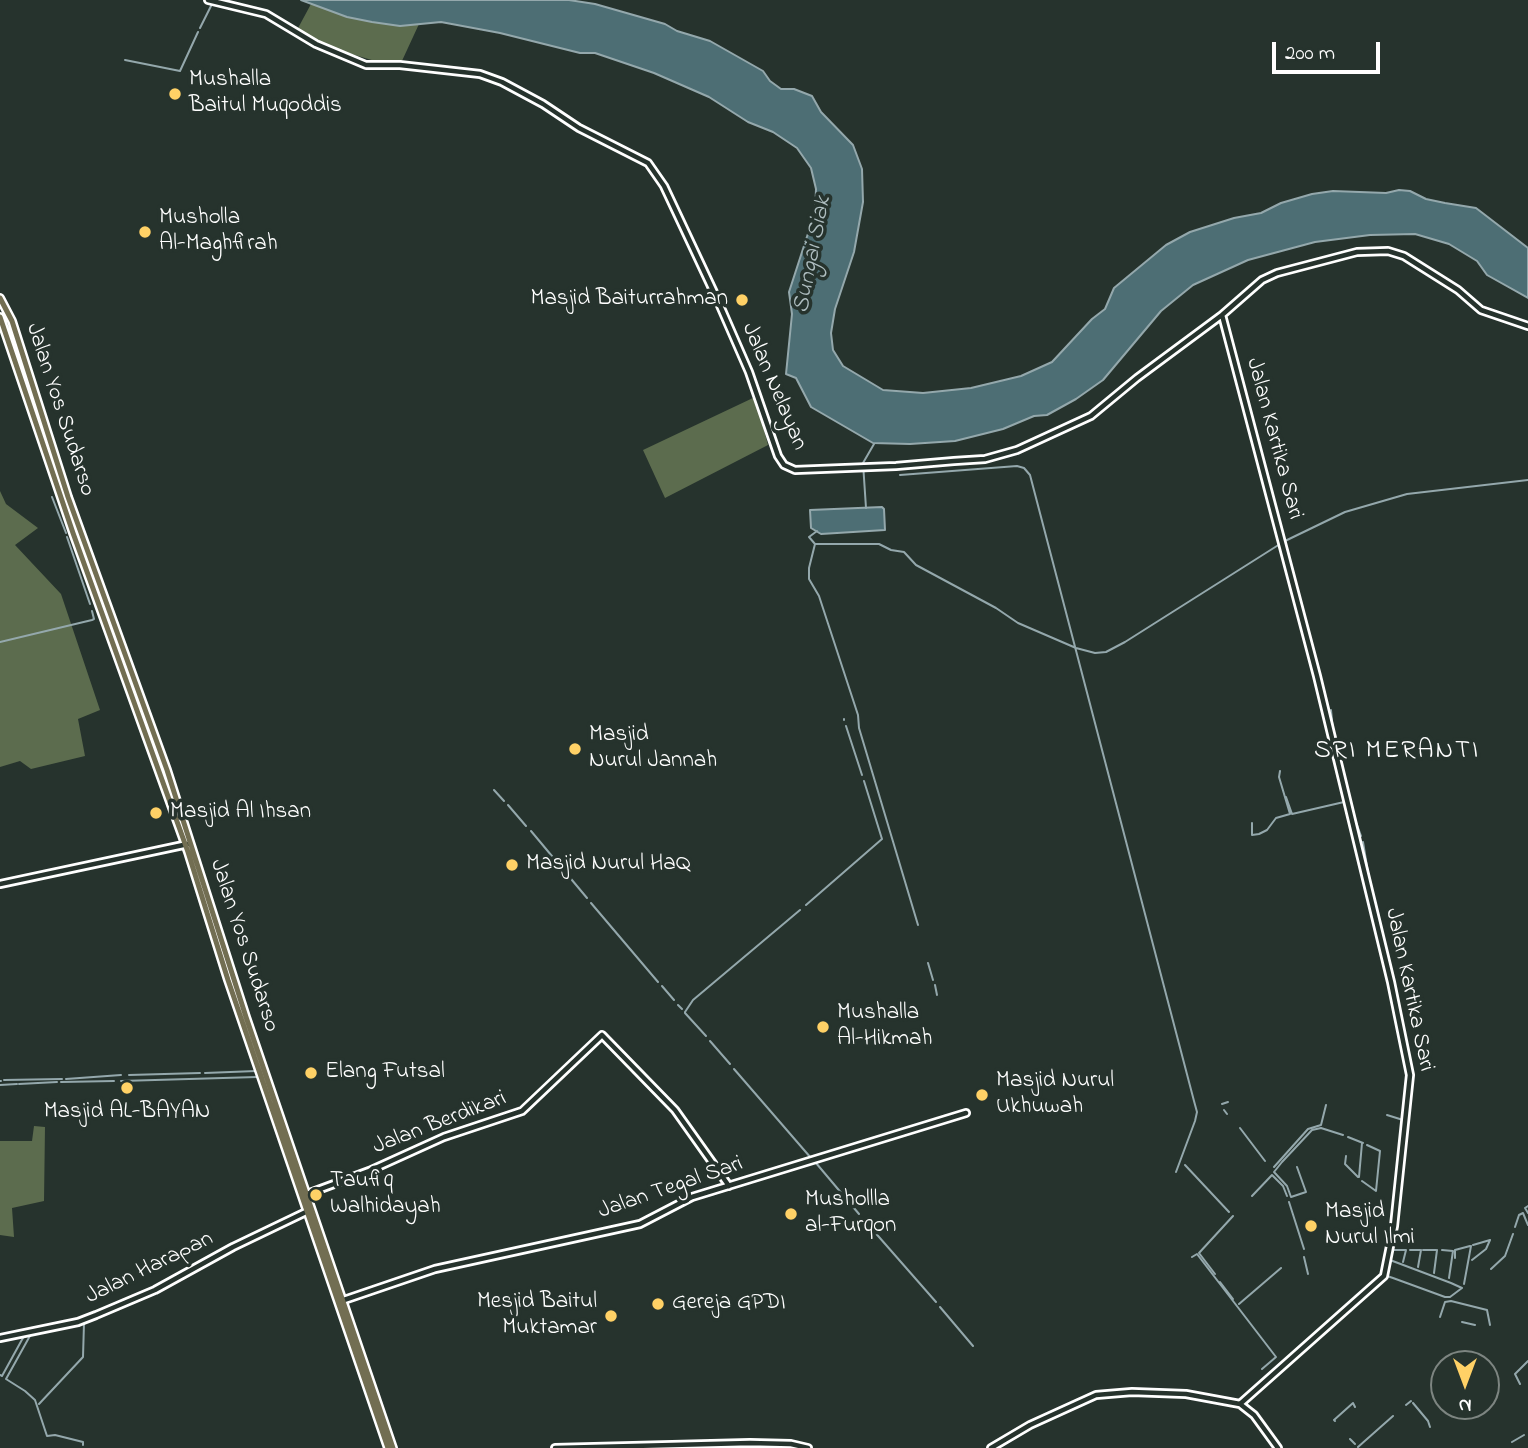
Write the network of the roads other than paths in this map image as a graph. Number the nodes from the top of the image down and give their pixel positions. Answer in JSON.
{"nodes":[{"id":1,"x":208,"y":0,"type":"edge"},
{"id":2,"x":0,"y":298,"type":"edge"},
{"id":3,"x":1222,"y":315,"type":"junction"},
{"id":4,"x":0,"y":317,"type":"edge"},
{"id":5,"x":1528,"y":326,"type":"edge"},
{"id":6,"x":90,"y":553,"type":"junction"},
{"id":7,"x":81,"y":556,"type":"junction"},
{"id":8,"x":188,"y":844,"type":"junction"},
{"id":9,"x":0,"y":884,"type":"edge"},
{"id":10,"x":966,"y":1113,"type":"dead end"},
{"id":11,"x":294,"y":1165,"type":"junction"},
{"id":12,"x":729,"y":1186,"type":"junction"},
{"id":13,"x":307,"y":1194,"type":"junction"},
{"id":14,"x":308,"y":1211,"type":"junction"},
{"id":15,"x":344,"y":1300,"type":"junction"},
{"id":16,"x":0,"y":1338,"type":"edge"},
{"id":17,"x":359,"y":1353,"type":"junction"},
{"id":18,"x":1240,"y":1404,"type":"junction"},
{"id":19,"x":795,"y":1447,"type":"edge"},
{"id":20,"x":388,"y":1448,"type":"edge"},
{"id":21,"x":393,"y":1448,"type":"edge"},
{"id":22,"x":555,"y":1448,"type":"edge"},
{"id":23,"x":808,"y":1448,"type":"edge"},
{"id":24,"x":991,"y":1448,"type":"edge"},
{"id":25,"x":1278,"y":1448,"type":"edge"}],
"edges":[{"from":1,"to":3,"type":"street","name":"Jalan Nelayan"},
{"from":2,"to":6,"type":"main road","name":"Jalan Yos Sudarso"},
{"from":3,"to":5,"type":"street","name":"Jalan Nelayan"},
{"from":3,"to":18,"type":"street","name":"Jalan Kartika Sari"},
{"from":4,"to":7,"type":"main road","name":"Jalan Yos Sudarso"},
{"from":6,"to":7,"type":"main road"},
{"from":6,"to":8,"type":"main road","name":"Jalan Yos Sudarso"},
{"from":7,"to":8,"type":"main road","name":"Jalan Yos Sudarso"},
{"from":8,"to":9,"type":"street"},
{"from":8,"to":11,"type":"main road","name":"Jalan Yos Sudarso"},
{"from":10,"to":12,"type":"street","name":"Jalan Tegal Sari"},
{"from":11,"to":13,"type":"main road","name":"Jalan Yos Sudarso"},
{"from":11,"to":14,"type":"main road","name":"Jalan Yos Sudarso"},
{"from":12,"to":13,"type":"street","name":"Jalan Berdikari"},
{"from":12,"to":15,"type":"street","name":"Jalan Tegal Sari"},
{"from":13,"to":15,"type":"main road","name":"Jalan Yos Sudarso"},
{"from":14,"to":16,"type":"street","name":"Jalan Harapan"},
{"from":14,"to":17,"type":"main road","name":"Jalan Yos Sudarso"},
{"from":15,"to":17,"type":"main road","name":"Jalan Yos Sudarso"},
{"from":17,"to":20,"type":"main road","name":"Jalan Yos Sudarso"},
{"from":17,"to":21,"type":"main road","name":"Jalan Yos Sudarso"},
{"from":18,"to":24,"type":"street"},
{"from":18,"to":25,"type":"street"},
{"from":19,"to":22,"type":"street"},
{"from":19,"to":23,"type":"street"}]}
